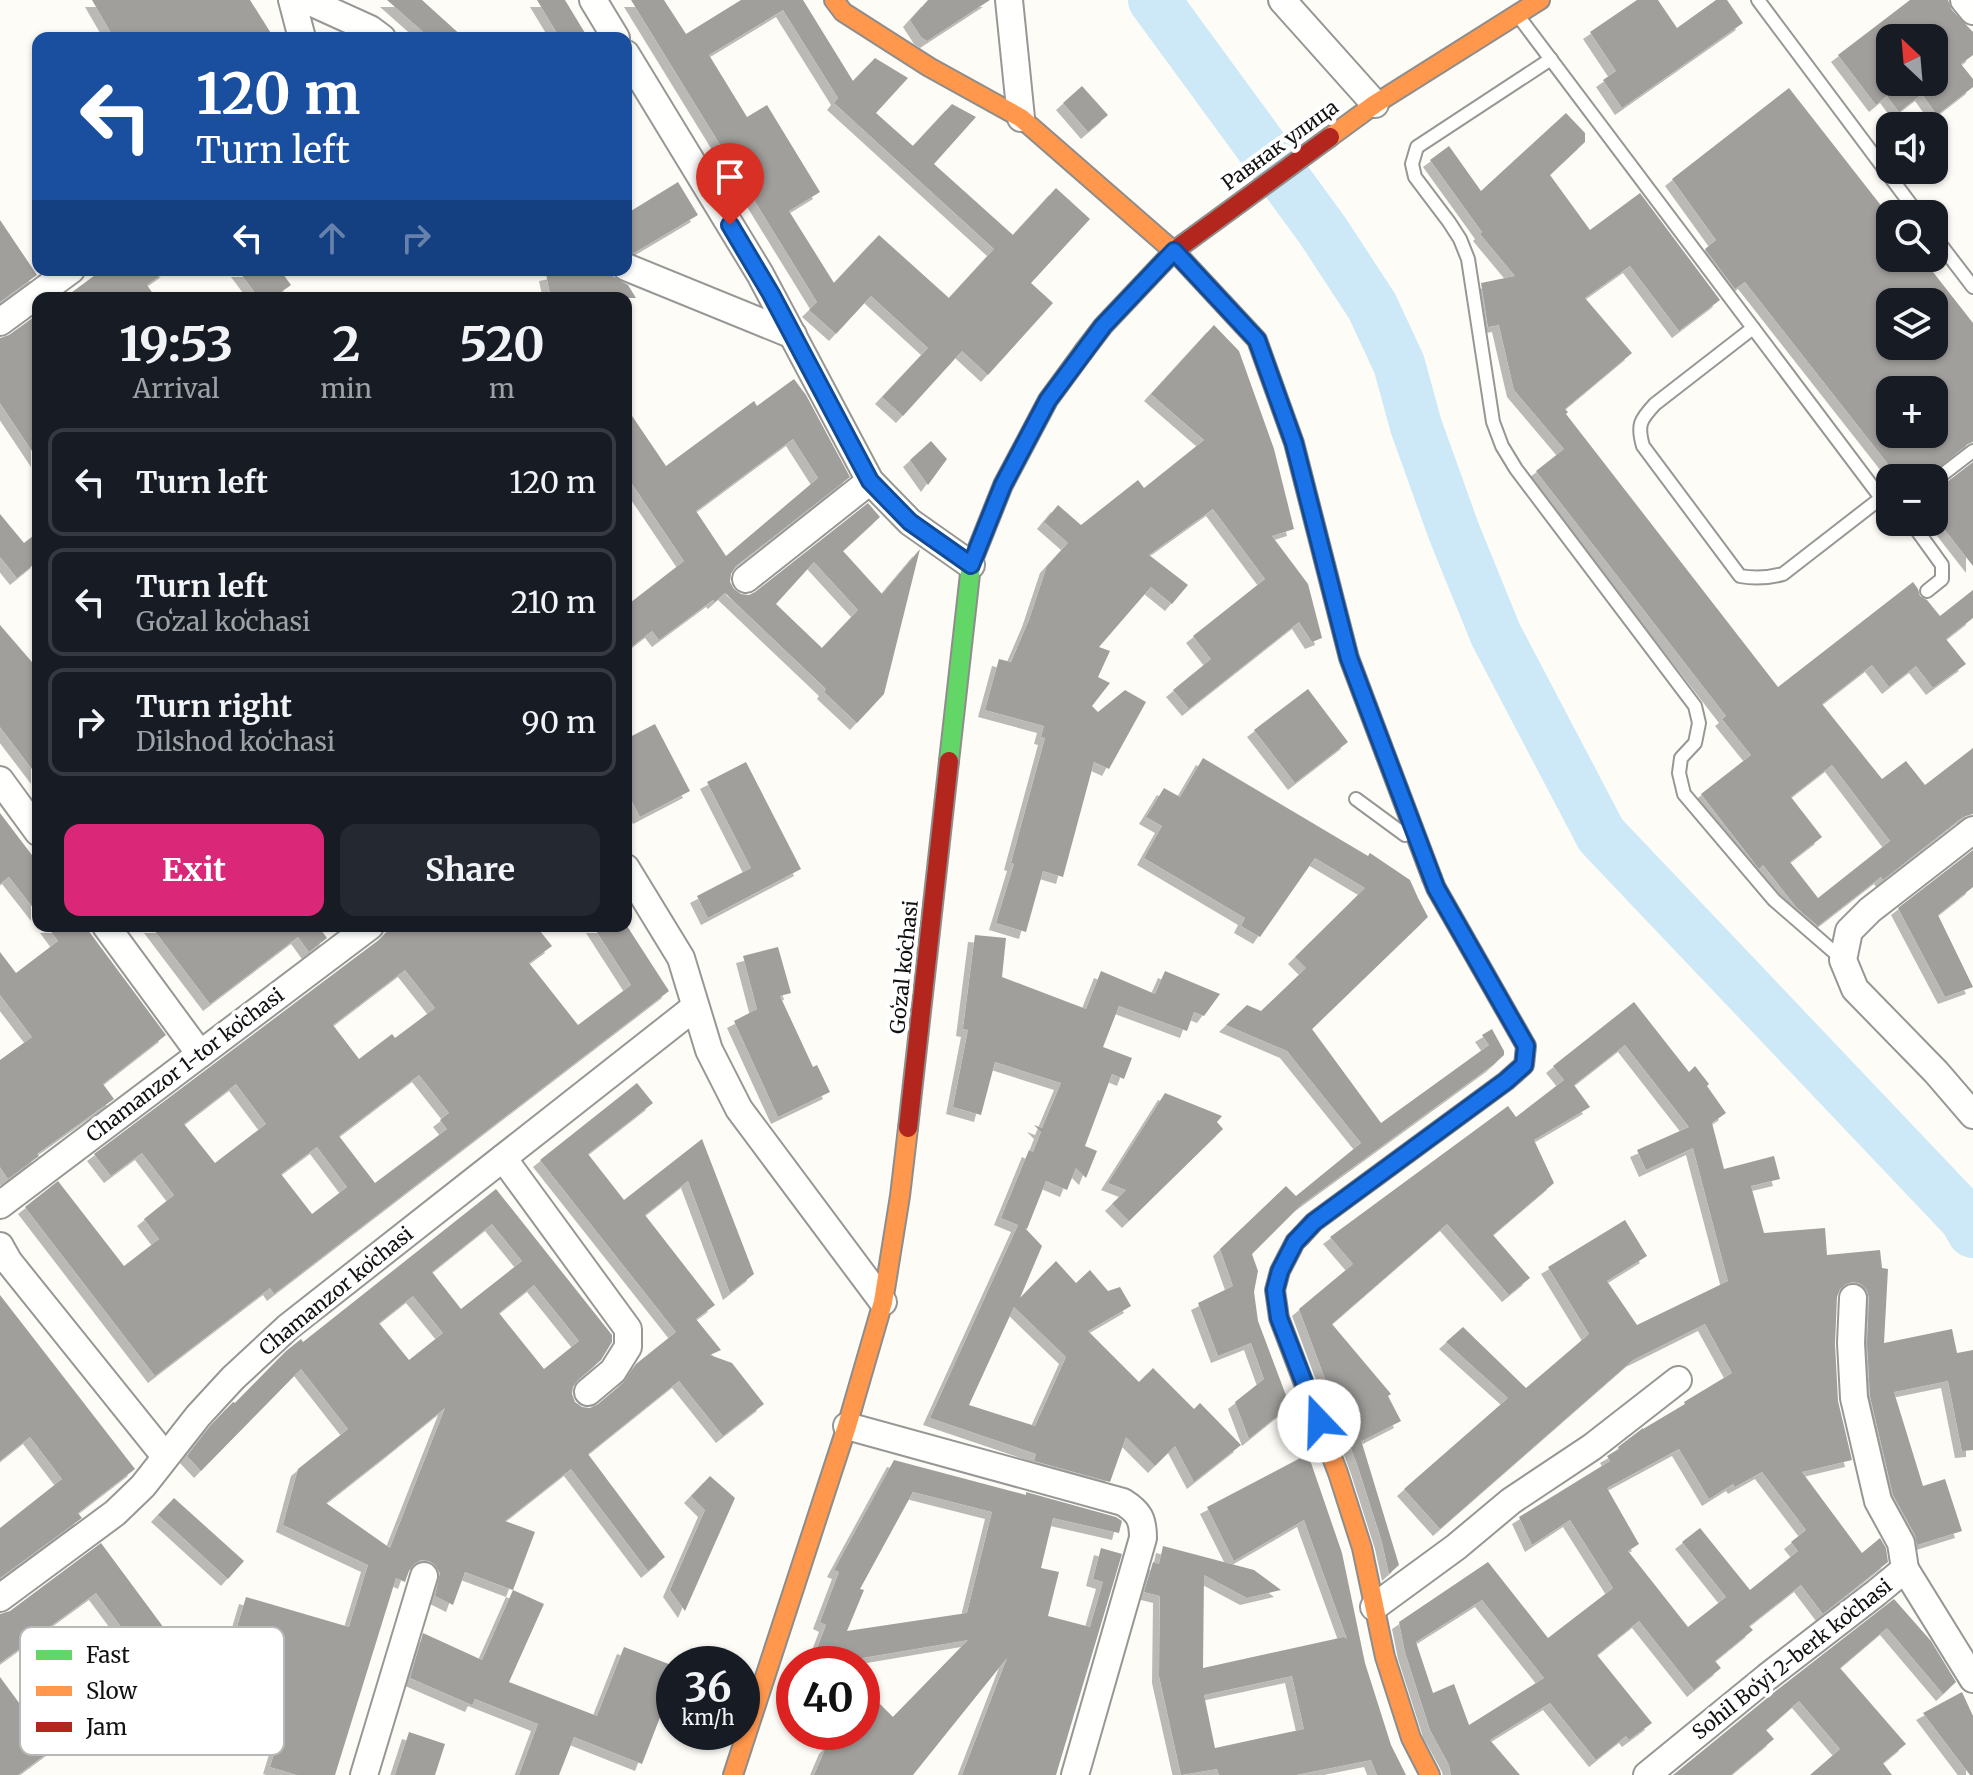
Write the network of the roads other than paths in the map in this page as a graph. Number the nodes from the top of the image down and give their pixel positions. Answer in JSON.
{"nodes":[{"id":1,"x":292,"y":0,"type":"edge"},
{"id":2,"x":306,"y":0,"type":"edge"},
{"id":3,"x":593,"y":0,"type":"edge"},
{"id":4,"x":834,"y":0,"type":"edge"},
{"id":5,"x":1009,"y":0,"type":"edge"},
{"id":6,"x":1282,"y":0,"type":"edge"},
{"id":7,"x":1540,"y":0,"type":"edge"},
{"id":8,"x":1758,"y":0,"type":"edge"},
{"id":9,"x":1964,"y":0,"type":"edge"},
{"id":10,"x":1973,"y":11,"type":"edge"},
{"id":11,"x":1517,"y":14,"type":"junction"},
{"id":12,"x":300,"y":32,"type":"edge"},
{"id":13,"x":374,"y":32,"type":"edge"},
{"id":14,"x":612,"y":32,"type":"edge"},
{"id":15,"x":1551,"y":59,"type":"junction"},
{"id":16,"x":632,"y":64,"type":"edge"},
{"id":17,"x":1375,"y":104,"type":"junction"},
{"id":18,"x":1021,"y":118,"type":"junction"},
{"id":19,"x":1908,"y":200,"type":"edge"},
{"id":20,"x":1210,"y":223,"type":"joint"},
{"id":21,"x":1174,"y":251,"type":"junction"},
{"id":22,"x":1948,"y":254,"type":"edge"},
{"id":23,"x":632,"y":269,"type":"edge"},
{"id":24,"x":63,"y":276,"type":"edge"},
{"id":25,"x":1973,"y":287,"type":"edge"},
{"id":26,"x":41,"y":292,"type":"edge"},
{"id":27,"x":32,"y":299,"type":"edge"},
{"id":28,"x":0,"y":322,"type":"edge"},
{"id":29,"x":1753,"y":328,"type":"junction"},
{"id":30,"x":793,"y":335,"type":"junction"},
{"id":31,"x":1973,"y":451,"type":"edge"},
{"id":32,"x":1948,"y":470,"type":"edge"},
{"id":33,"x":870,"y":481,"type":"junction"},
{"id":34,"x":1876,"y":486,"type":"edge"},
{"id":35,"x":1876,"y":506,"type":"edge"},
{"id":36,"x":1921,"y":536,"type":"edge"},
{"id":37,"x":971,"y":565,"type":"junction"},
{"id":38,"x":746,"y":579,"type":"dead end"},
{"id":39,"x":1927,"y":591,"type":"dead end"},
{"id":40,"x":0,"y":780,"type":"edge"},
{"id":41,"x":1356,"y":799,"type":"dead end"},
{"id":42,"x":32,"y":824,"type":"edge"},
{"id":43,"x":1973,"y":830,"type":"edge"},
{"id":44,"x":1421,"y":847,"type":"junction"},
{"id":45,"x":632,"y":878,"type":"edge"},
{"id":46,"x":110,"y":932,"type":"edge"},
{"id":47,"x":362,"y":932,"type":"edge"},
{"id":48,"x":1843,"y":960,"type":"junction"},
{"id":49,"x":695,"y":1007,"type":"junction"},
{"id":50,"x":200,"y":1054,"type":"junction"},
{"id":51,"x":1973,"y":1115,"type":"edge"},
{"id":52,"x":503,"y":1158,"type":"junction"},
{"id":53,"x":0,"y":1205,"type":"edge"},
{"id":54,"x":3,"y":1259,"type":"edge"},
{"id":55,"x":1853,"y":1298,"type":"dead end"},
{"id":56,"x":883,"y":1302,"type":"junction"},
{"id":57,"x":1678,"y":1380,"type":"dead end"},
{"id":58,"x":588,"y":1392,"type":"dead end"},
{"id":59,"x":847,"y":1426,"type":"junction"},
{"id":60,"x":165,"y":1456,"type":"junction"},
{"id":61,"x":1905,"y":1569,"type":"junction"},
{"id":62,"x":424,"y":1576,"type":"dead end"},
{"id":63,"x":0,"y":1598,"type":"edge"},
{"id":64,"x":1374,"y":1607,"type":"junction"},
{"id":65,"x":1973,"y":1679,"type":"edge"},
{"id":66,"x":364,"y":1775,"type":"edge"},
{"id":67,"x":733,"y":1775,"type":"edge"},
{"id":68,"x":1075,"y":1775,"type":"edge"},
{"id":69,"x":1430,"y":1775,"type":"edge"},
{"id":70,"x":1647,"y":1775,"type":"edge"}],
"edges":[{"from":1,"to":12,"type":"street"},
{"from":2,"to":13,"type":"street"},
{"from":3,"to":14,"type":"street"},
{"from":4,"to":18,"type":"street"},
{"from":5,"to":18,"type":"street"},
{"from":6,"to":17,"type":"street"},
{"from":7,"to":11,"type":"street","name":"Равнак улица"},
{"from":8,"to":19,"type":"lane"},
{"from":9,"to":10,"type":"street"},
{"from":11,"to":15,"type":"lane"},
{"from":11,"to":17,"type":"street","name":"Равнак улица"},
{"from":15,"to":29,"type":"lane"},
{"from":15,"to":48,"type":"lane"},
{"from":16,"to":30,"type":"street"},
{"from":17,"to":20,"type":"street","name":"Равнак улица"},
{"from":18,"to":21,"type":"street"},
{"from":20,"to":21,"type":"street","name":"Goʻzal koʻchasi"},
{"from":21,"to":37,"type":"street","name":"Goʻzal koʻchasi"},
{"from":21,"to":44,"type":"street"},
{"from":22,"to":25,"type":"lane"},
{"from":23,"to":30,"type":"street"},
{"from":24,"to":26,"type":"street"},
{"from":27,"to":28,"type":"street"},
{"from":29,"to":34,"type":"lane"},
{"from":29,"to":35,"type":"lane"},
{"from":30,"to":33,"type":"street"},
{"from":31,"to":32,"type":"lane"},
{"from":33,"to":37,"type":"street"},
{"from":33,"to":38,"type":"street"},
{"from":36,"to":39,"type":"lane"},
{"from":37,"to":56,"type":"street","name":"Goʻzal koʻchasi"},
{"from":40,"to":42,"type":"street"},
{"from":41,"to":44,"type":"lane"},
{"from":43,"to":48,"type":"street"},
{"from":44,"to":64,"type":"street"},
{"from":45,"to":49,"type":"street"},
{"from":46,"to":50,"type":"street"},
{"from":47,"to":50,"type":"street","name":"Chamanzor 1-tor koʻchasi"},
{"from":48,"to":51,"type":"street"},
{"from":49,"to":52,"type":"street","name":"Chamanzor koʻchasi"},
{"from":49,"to":56,"type":"street"},
{"from":50,"to":53,"type":"street","name":"Chamanzor 1-tor koʻchasi"},
{"from":52,"to":58,"type":"street"},
{"from":52,"to":60,"type":"street","name":"Chamanzor koʻchasi"},
{"from":54,"to":60,"type":"street"},
{"from":55,"to":61,"type":"street","name":"Sohil Boʻyi 2-berk koʻchasi"},
{"from":56,"to":59,"type":"street","name":"Goʻzal koʻchasi"},
{"from":57,"to":64,"type":"street"},
{"from":59,"to":67,"type":"street","name":"Goʻzal koʻchasi"},
{"from":59,"to":68,"type":"street"},
{"from":60,"to":63,"type":"street","name":"Chamanzor koʻchasi"},
{"from":61,"to":65,"type":"street"},
{"from":61,"to":70,"type":"street","name":"Sohil Boʻyi 2-berk koʻchasi"},
{"from":62,"to":66,"type":"street"},
{"from":64,"to":69,"type":"street"}]}
